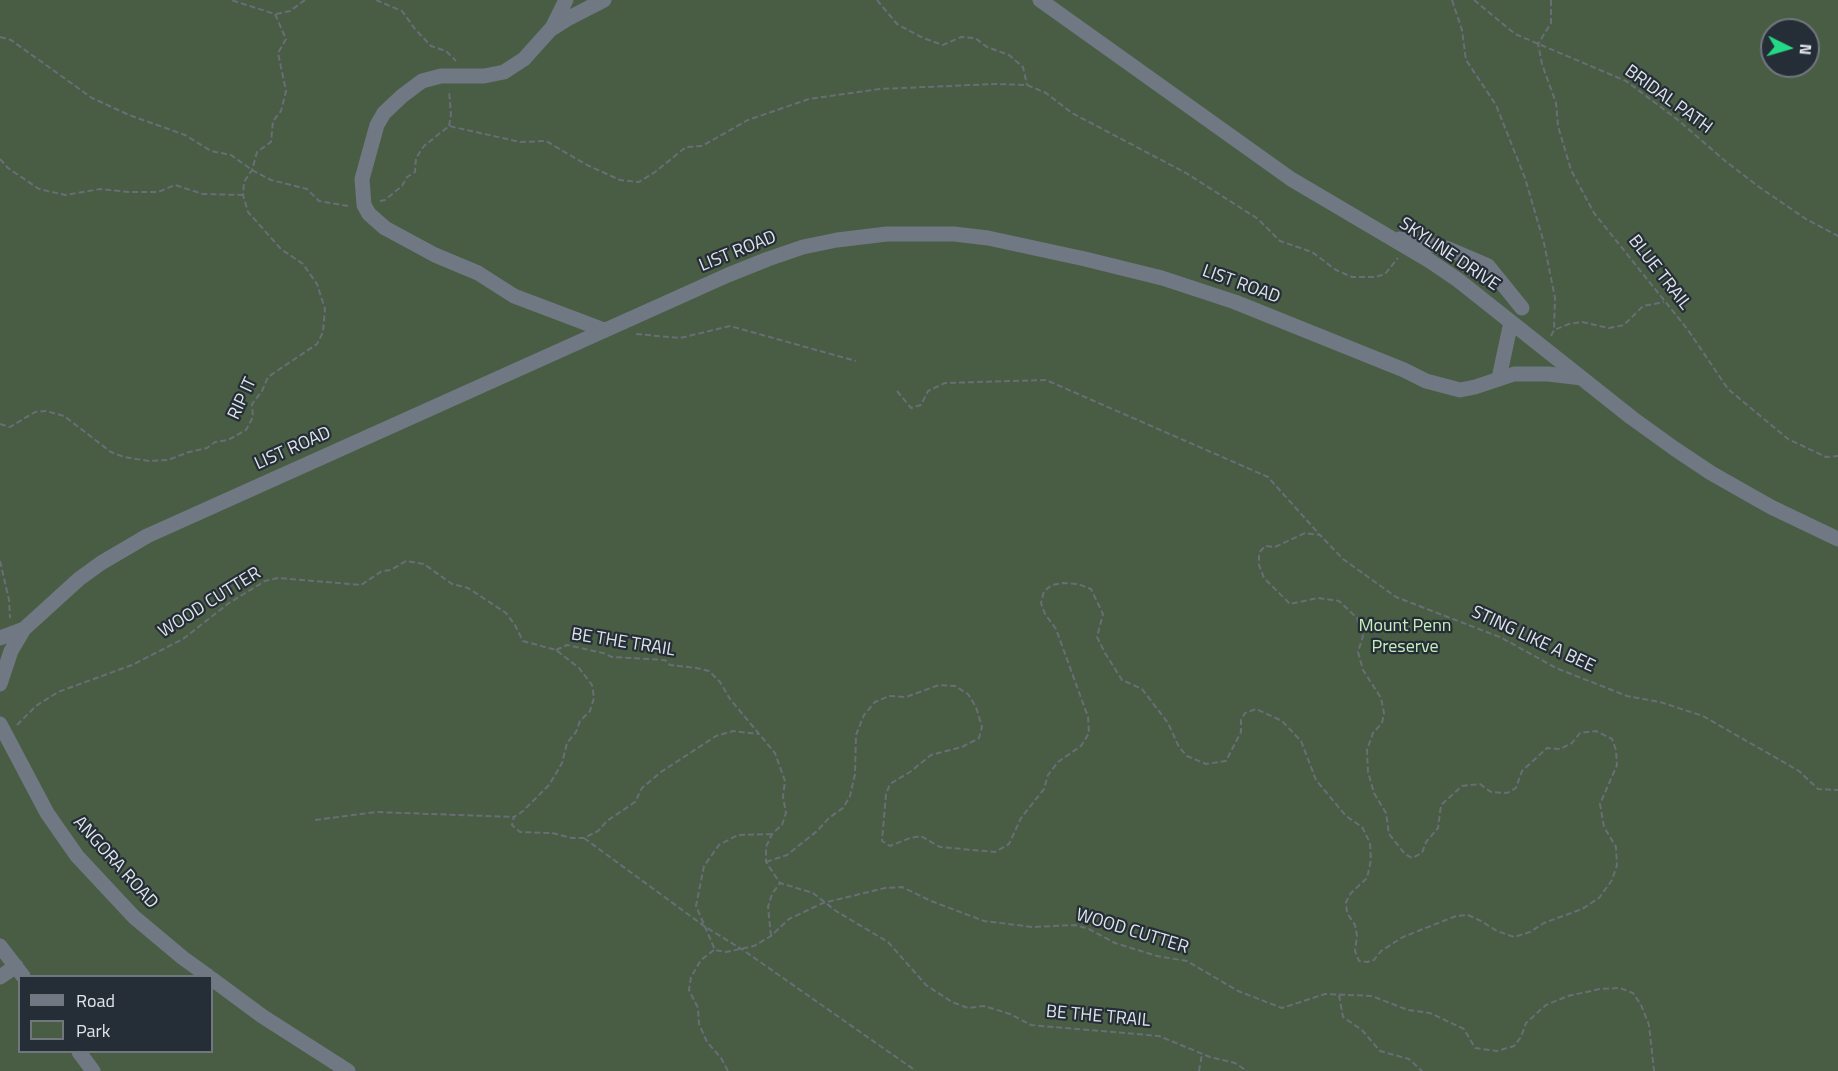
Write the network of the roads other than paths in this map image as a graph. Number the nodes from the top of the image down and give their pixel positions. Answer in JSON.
{"nodes":[{"id":1,"x":566,"y":0,"type":"edge"},
{"id":2,"x":604,"y":0,"type":"edge"},
{"id":3,"x":1040,"y":0,"type":"edge"},
{"id":4,"x":550,"y":30,"type":"junction"},
{"id":5,"x":1388,"y":236,"type":"junction"},
{"id":6,"x":1500,"y":282,"type":"junction"},
{"id":7,"x":1484,"y":301,"type":"junction"},
{"id":8,"x":1522,"y":308,"type":"dead end"},
{"id":9,"x":1511,"y":322,"type":"junction"},
{"id":10,"x":604,"y":330,"type":"junction"},
{"id":11,"x":1499,"y":378,"type":"junction"},
{"id":12,"x":1582,"y":378,"type":"junction"},
{"id":13,"x":1838,"y":539,"type":"edge"},
{"id":14,"x":11,"y":634,"type":"edge"},
{"id":15,"x":0,"y":684,"type":"edge"},
{"id":16,"x":1,"y":727,"type":"edge"},
{"id":17,"x":0,"y":946,"type":"edge"},
{"id":18,"x":20,"y":971,"type":"edge"},
{"id":19,"x":206,"y":975,"type":"edge"},
{"id":20,"x":0,"y":977,"type":"edge"},
{"id":21,"x":213,"y":980,"type":"edge"},
{"id":22,"x":80,"y":1053,"type":"edge"},
{"id":23,"x":93,"y":1071,"type":"edge"},
{"id":24,"x":348,"y":1071,"type":"edge"}],
"edges":[{"from":1,"to":4,"type":"street"},
{"from":2,"to":4,"type":"street"},
{"from":3,"to":5,"type":"street","name":"SKYLINE DRIVE"},
{"from":4,"to":10,"type":"street"},
{"from":5,"to":6,"type":"street"},
{"from":5,"to":7,"type":"street","name":"SKYLINE DRIVE"},
{"from":6,"to":7,"type":"street"},
{"from":6,"to":8,"type":"street"},
{"from":7,"to":9,"type":"street","name":"SKYLINE DRIVE"},
{"from":9,"to":11,"type":"street"},
{"from":9,"to":12,"type":"street","name":"SKYLINE DRIVE"},
{"from":10,"to":11,"type":"street","name":"LIST ROAD"},
{"from":10,"to":14,"type":"street","name":"LIST ROAD"},
{"from":11,"to":12,"type":"street","name":"LIST ROAD"},
{"from":12,"to":13,"type":"street","name":"SKYLINE DRIVE"},
{"from":14,"to":15,"type":"street","name":"LIST ROAD"},
{"from":16,"to":19,"type":"street","name":"ANGORA ROAD"},
{"from":17,"to":18,"type":"street"},
{"from":18,"to":20,"type":"street"},
{"from":21,"to":24,"type":"street","name":"ANGORA ROAD"},
{"from":22,"to":23,"type":"street"}]}
